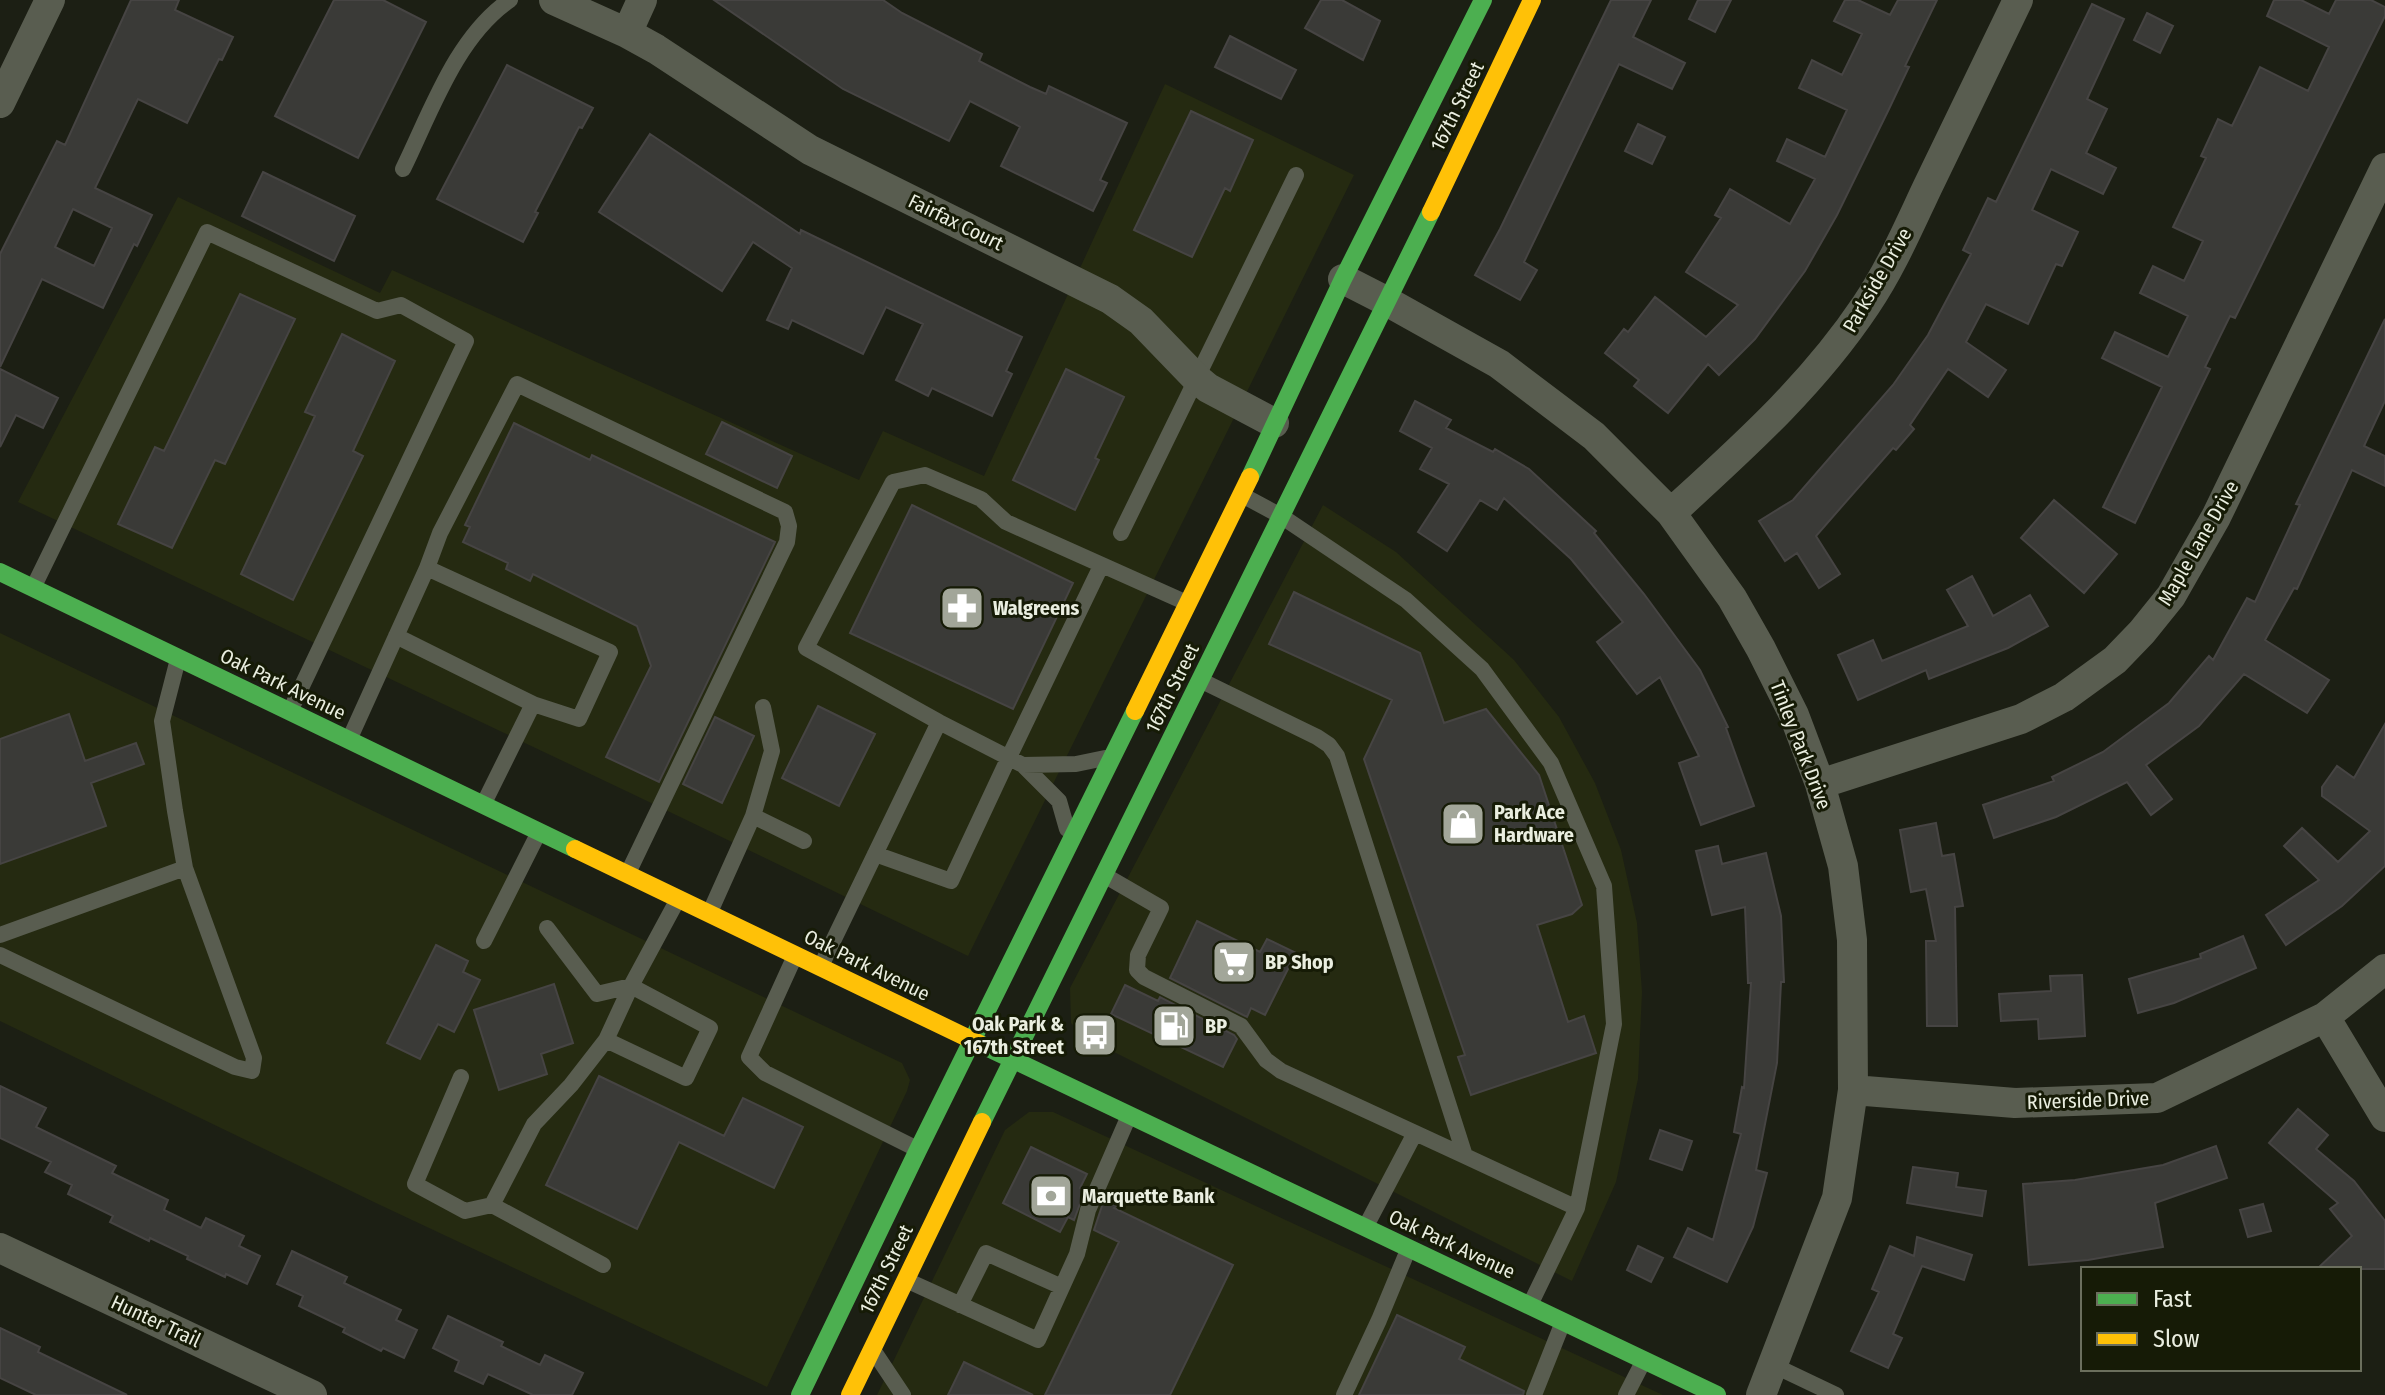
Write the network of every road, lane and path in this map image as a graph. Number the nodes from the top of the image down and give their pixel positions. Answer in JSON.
{"nodes":[{"id":1,"x":50,"y":0,"type":"edge"},
{"id":2,"x":510,"y":0,"type":"edge"},
{"id":3,"x":554,"y":0,"type":"edge"},
{"id":4,"x":642,"y":0,"type":"edge"},
{"id":5,"x":1532,"y":0,"type":"edge"},
{"id":6,"x":2018,"y":0,"type":"edge"},
{"id":7,"x":1474,"y":6,"type":"edge"},
{"id":8,"x":627,"y":33,"type":"junction"},
{"id":9,"x":0,"y":103,"type":"edge"},
{"id":10,"x":2385,"y":168,"type":"edge"},
{"id":11,"x":403,"y":169,"type":"dead end"},
{"id":12,"x":1296,"y":175,"type":"dead end"},
{"id":13,"x":1343,"y":279,"type":"junction"},
{"id":14,"x":1388,"y":302,"type":"junction"},
{"id":15,"x":1196,"y":378,"type":"junction"},
{"id":16,"x":1274,"y":423,"type":"junction"},
{"id":17,"x":1242,"y":495,"type":"junction"},
{"id":18,"x":1671,"y":513,"type":"junction"},
{"id":19,"x":1281,"y":516,"type":"junction"},
{"id":20,"x":1121,"y":533,"type":"dead end"},
{"id":21,"x":1101,"y":566,"type":"junction"},
{"id":22,"x":427,"y":568,"type":"junction"},
{"id":23,"x":0,"y":572,"type":"edge"},
{"id":24,"x":33,"y":588,"type":"junction"},
{"id":25,"x":1189,"y":603,"type":"junction"},
{"id":26,"x":396,"y":636,"type":"junction"},
{"id":27,"x":178,"y":657,"type":"junction"},
{"id":28,"x":1180,"y":672,"type":"junction"},
{"id":29,"x":533,"y":704,"type":"junction"},
{"id":30,"x":763,"y":707,"type":"dead end"},
{"id":31,"x":290,"y":712,"type":"junction"},
{"id":32,"x":939,"y":722,"type":"junction"},
{"id":33,"x":349,"y":740,"type":"junction"},
{"id":34,"x":1114,"y":756,"type":"junction"},
{"id":35,"x":1016,"y":761,"type":"junction"},
{"id":36,"x":1820,"y":784,"type":"junction"},
{"id":37,"x":483,"y":804,"type":"junction"},
{"id":38,"x":753,"y":816,"type":"junction"},
{"id":39,"x":539,"y":832,"type":"junction"},
{"id":40,"x":804,"y":841,"type":"dead end"},
{"id":41,"x":1071,"y":843,"type":"junction"},
{"id":42,"x":875,"y":854,"type":"junction"},
{"id":43,"x":185,"y":868,"type":"junction"},
{"id":44,"x":627,"y":874,"type":"junction"},
{"id":45,"x":1103,"y":875,"type":"junction"},
{"id":46,"x":679,"y":899,"type":"junction"},
{"id":47,"x":709,"y":913,"type":"junction"},
{"id":48,"x":547,"y":928,"type":"dead end"},
{"id":49,"x":0,"y":935,"type":"edge"},
{"id":50,"x":484,"y":941,"type":"dead end"},
{"id":51,"x":0,"y":955,"type":"edge"},
{"id":52,"x":796,"y":955,"type":"junction"},
{"id":53,"x":820,"y":967,"type":"junction"},
{"id":54,"x":2385,"y":969,"type":"edge"},
{"id":55,"x":631,"y":986,"type":"junction"},
{"id":56,"x":2325,"y":1017,"type":"junction"},
{"id":57,"x":606,"y":1040,"type":"junction"},
{"id":58,"x":973,"y":1041,"type":"junction"},
{"id":59,"x":1013,"y":1060,"type":"junction"},
{"id":60,"x":461,"y":1077,"type":"dead end"},
{"id":61,"x":1853,"y":1090,"type":"junction"},
{"id":62,"x":1129,"y":1116,"type":"junction"},
{"id":63,"x":2385,"y":1117,"type":"edge"},
{"id":64,"x":1415,"y":1133,"type":"junction"},
{"id":65,"x":918,"y":1150,"type":"junction"},
{"id":66,"x":1465,"y":1156,"type":"junction"},
{"id":67,"x":492,"y":1205,"type":"junction"},
{"id":68,"x":1577,"y":1208,"type":"junction"},
{"id":69,"x":1365,"y":1228,"type":"junction"},
{"id":70,"x":0,"y":1248,"type":"edge"},
{"id":71,"x":1408,"y":1248,"type":"junction"},
{"id":72,"x":603,"y":1265,"type":"dead end"},
{"id":73,"x":905,"y":1280,"type":"junction"},
{"id":74,"x":1062,"y":1287,"type":"junction"},
{"id":75,"x":960,"y":1305,"type":"junction"},
{"id":76,"x":1530,"y":1306,"type":"junction"},
{"id":77,"x":1563,"y":1322,"type":"junction"},
{"id":78,"x":872,"y":1348,"type":"junction"},
{"id":79,"x":1644,"y":1360,"type":"junction"},
{"id":80,"x":1773,"y":1365,"type":"junction"},
{"id":81,"x":312,"y":1395,"type":"edge"},
{"id":82,"x":800,"y":1395,"type":"edge"},
{"id":83,"x":850,"y":1395,"type":"edge"},
{"id":84,"x":903,"y":1395,"type":"edge"},
{"id":85,"x":1344,"y":1395,"type":"edge"},
{"id":86,"x":1534,"y":1395,"type":"edge"},
{"id":87,"x":1626,"y":1395,"type":"edge"},
{"id":88,"x":1717,"y":1395,"type":"edge"},
{"id":89,"x":1761,"y":1395,"type":"edge"},
{"id":90,"x":1836,"y":1395,"type":"edge"}],
"edges":[{"from":1,"to":9,"type":"street"},
{"from":2,"to":11,"type":"lane"},
{"from":3,"to":8,"type":"street","name":"Fairfax Court"},
{"from":4,"to":8,"type":"street"},
{"from":5,"to":14,"type":"main road","name":"167th Street"},
{"from":6,"to":18,"type":"street","name":"Parkside Drive"},
{"from":7,"to":13,"type":"main road","name":"167th Street"},
{"from":8,"to":15,"type":"street","name":"Fairfax Court"},
{"from":10,"to":36,"type":"street","name":"Maple Lane Drive"},
{"from":12,"to":15,"type":"lane"},
{"from":13,"to":14,"type":"street","name":"Tinley Park Drive"},
{"from":13,"to":16,"type":"main road","name":"167th Street"},
{"from":14,"to":18,"type":"street","name":"Tinley Park Drive"},
{"from":14,"to":19,"type":"main road","name":"167th Street"},
{"from":15,"to":16,"type":"street","name":"Fairfax Court"},
{"from":15,"to":20,"type":"lane"},
{"from":16,"to":17,"type":"main road","name":"167th Street"},
{"from":17,"to":19,"type":"lane"},
{"from":17,"to":25,"type":"main road","name":"167th Street"},
{"from":18,"to":36,"type":"street","name":"Tinley Park Drive"},
{"from":19,"to":28,"type":"main road","name":"167th Street"},
{"from":19,"to":68,"type":"lane"},
{"from":21,"to":25,"type":"lane"},
{"from":21,"to":32,"type":"lane"},
{"from":21,"to":35,"type":"lane"},
{"from":22,"to":26,"type":"lane"},
{"from":22,"to":29,"type":"lane"},
{"from":22,"to":44,"type":"lane"},
{"from":23,"to":24,"type":"main road","name":"Oak Park Avenue"},
{"from":24,"to":27,"type":"main road","name":"Oak Park Avenue"},
{"from":24,"to":31,"type":"lane"},
{"from":25,"to":28,"type":"main road","name":"167th Street"},
{"from":26,"to":29,"type":"lane"},
{"from":26,"to":33,"type":"lane"},
{"from":27,"to":31,"type":"main road","name":"Oak Park Avenue"},
{"from":27,"to":43,"type":"lane"},
{"from":28,"to":34,"type":"main road","name":"167th Street"},
{"from":28,"to":45,"type":"main road","name":"167th Street"},
{"from":28,"to":66,"type":"lane"},
{"from":29,"to":37,"type":"lane"},
{"from":30,"to":38,"type":"lane"},
{"from":31,"to":33,"type":"main road","name":"Oak Park Avenue"},
{"from":32,"to":35,"type":"lane"},
{"from":32,"to":42,"type":"lane"},
{"from":33,"to":37,"type":"main road","name":"Oak Park Avenue"},
{"from":34,"to":35,"type":"lane"},
{"from":34,"to":41,"type":"main road","name":"167th Street"},
{"from":35,"to":41,"type":"lane"},
{"from":35,"to":42,"type":"lane"},
{"from":36,"to":61,"type":"street","name":"Tinley Park Drive"},
{"from":37,"to":39,"type":"main road","name":"Oak Park Avenue"},
{"from":38,"to":40,"type":"lane"},
{"from":38,"to":47,"type":"lane"},
{"from":39,"to":44,"type":"main road","name":"Oak Park Avenue"},
{"from":39,"to":50,"type":"lane"},
{"from":41,"to":58,"type":"main road","name":"167th Street"},
{"from":42,"to":53,"type":"lane"},
{"from":43,"to":49,"type":"lane"},
{"from":43,"to":51,"type":"lane"},
{"from":44,"to":46,"type":"main road","name":"Oak Park Avenue"},
{"from":45,"to":59,"type":"main road","name":"167th Street"},
{"from":45,"to":64,"type":"lane"},
{"from":46,"to":47,"type":"main road","name":"Oak Park Avenue"},
{"from":46,"to":55,"type":"lane"},
{"from":47,"to":52,"type":"main road","name":"Oak Park Avenue"},
{"from":48,"to":55,"type":"lane"},
{"from":52,"to":53,"type":"main road","name":"Oak Park Avenue"},
{"from":52,"to":65,"type":"lane"},
{"from":53,"to":58,"type":"main road","name":"Oak Park Avenue"},
{"from":54,"to":56,"type":"street","name":"Riverside Drive"},
{"from":55,"to":57,"type":"lane"},
{"from":55,"to":57,"type":"lane"},
{"from":56,"to":61,"type":"street","name":"Riverside Drive"},
{"from":56,"to":63,"type":"street"},
{"from":57,"to":67,"type":"lane"},
{"from":58,"to":59,"type":"main road","name":"Oak Park Avenue"},
{"from":58,"to":65,"type":"main road","name":"167th Street"},
{"from":59,"to":62,"type":"main road","name":"Oak Park Avenue"},
{"from":59,"to":73,"type":"main road","name":"167th Street"},
{"from":60,"to":67,"type":"lane"},
{"from":61,"to":80,"type":"street","name":"Tinley Park Drive"},
{"from":62,"to":69,"type":"main road","name":"Oak Park Avenue"},
{"from":62,"to":74,"type":"lane"},
{"from":64,"to":66,"type":"lane"},
{"from":64,"to":69,"type":"lane"},
{"from":65,"to":82,"type":"main road","name":"167th Street"},
{"from":66,"to":68,"type":"lane"},
{"from":67,"to":72,"type":"lane"},
{"from":68,"to":76,"type":"lane"},
{"from":69,"to":71,"type":"main road","name":"Oak Park Avenue"},
{"from":70,"to":81,"type":"street","name":"Hunter Trail"},
{"from":71,"to":76,"type":"main road","name":"Oak Park Avenue"},
{"from":71,"to":85,"type":"lane"},
{"from":73,"to":75,"type":"lane"},
{"from":73,"to":78,"type":"main road","name":"167th Street"},
{"from":74,"to":75,"type":"lane"},
{"from":74,"to":75,"type":"lane"},
{"from":76,"to":77,"type":"main road","name":"Oak Park Avenue"},
{"from":77,"to":79,"type":"main road","name":"Oak Park Avenue"},
{"from":77,"to":86,"type":"lane"},
{"from":78,"to":83,"type":"main road","name":"167th Street"},
{"from":78,"to":84,"type":"lane"},
{"from":79,"to":87,"type":"lane"},
{"from":79,"to":88,"type":"main road","name":"Oak Park Avenue"},
{"from":80,"to":89,"type":"street","name":"Tinley Park Drive"},
{"from":80,"to":90,"type":"lane"}]}
